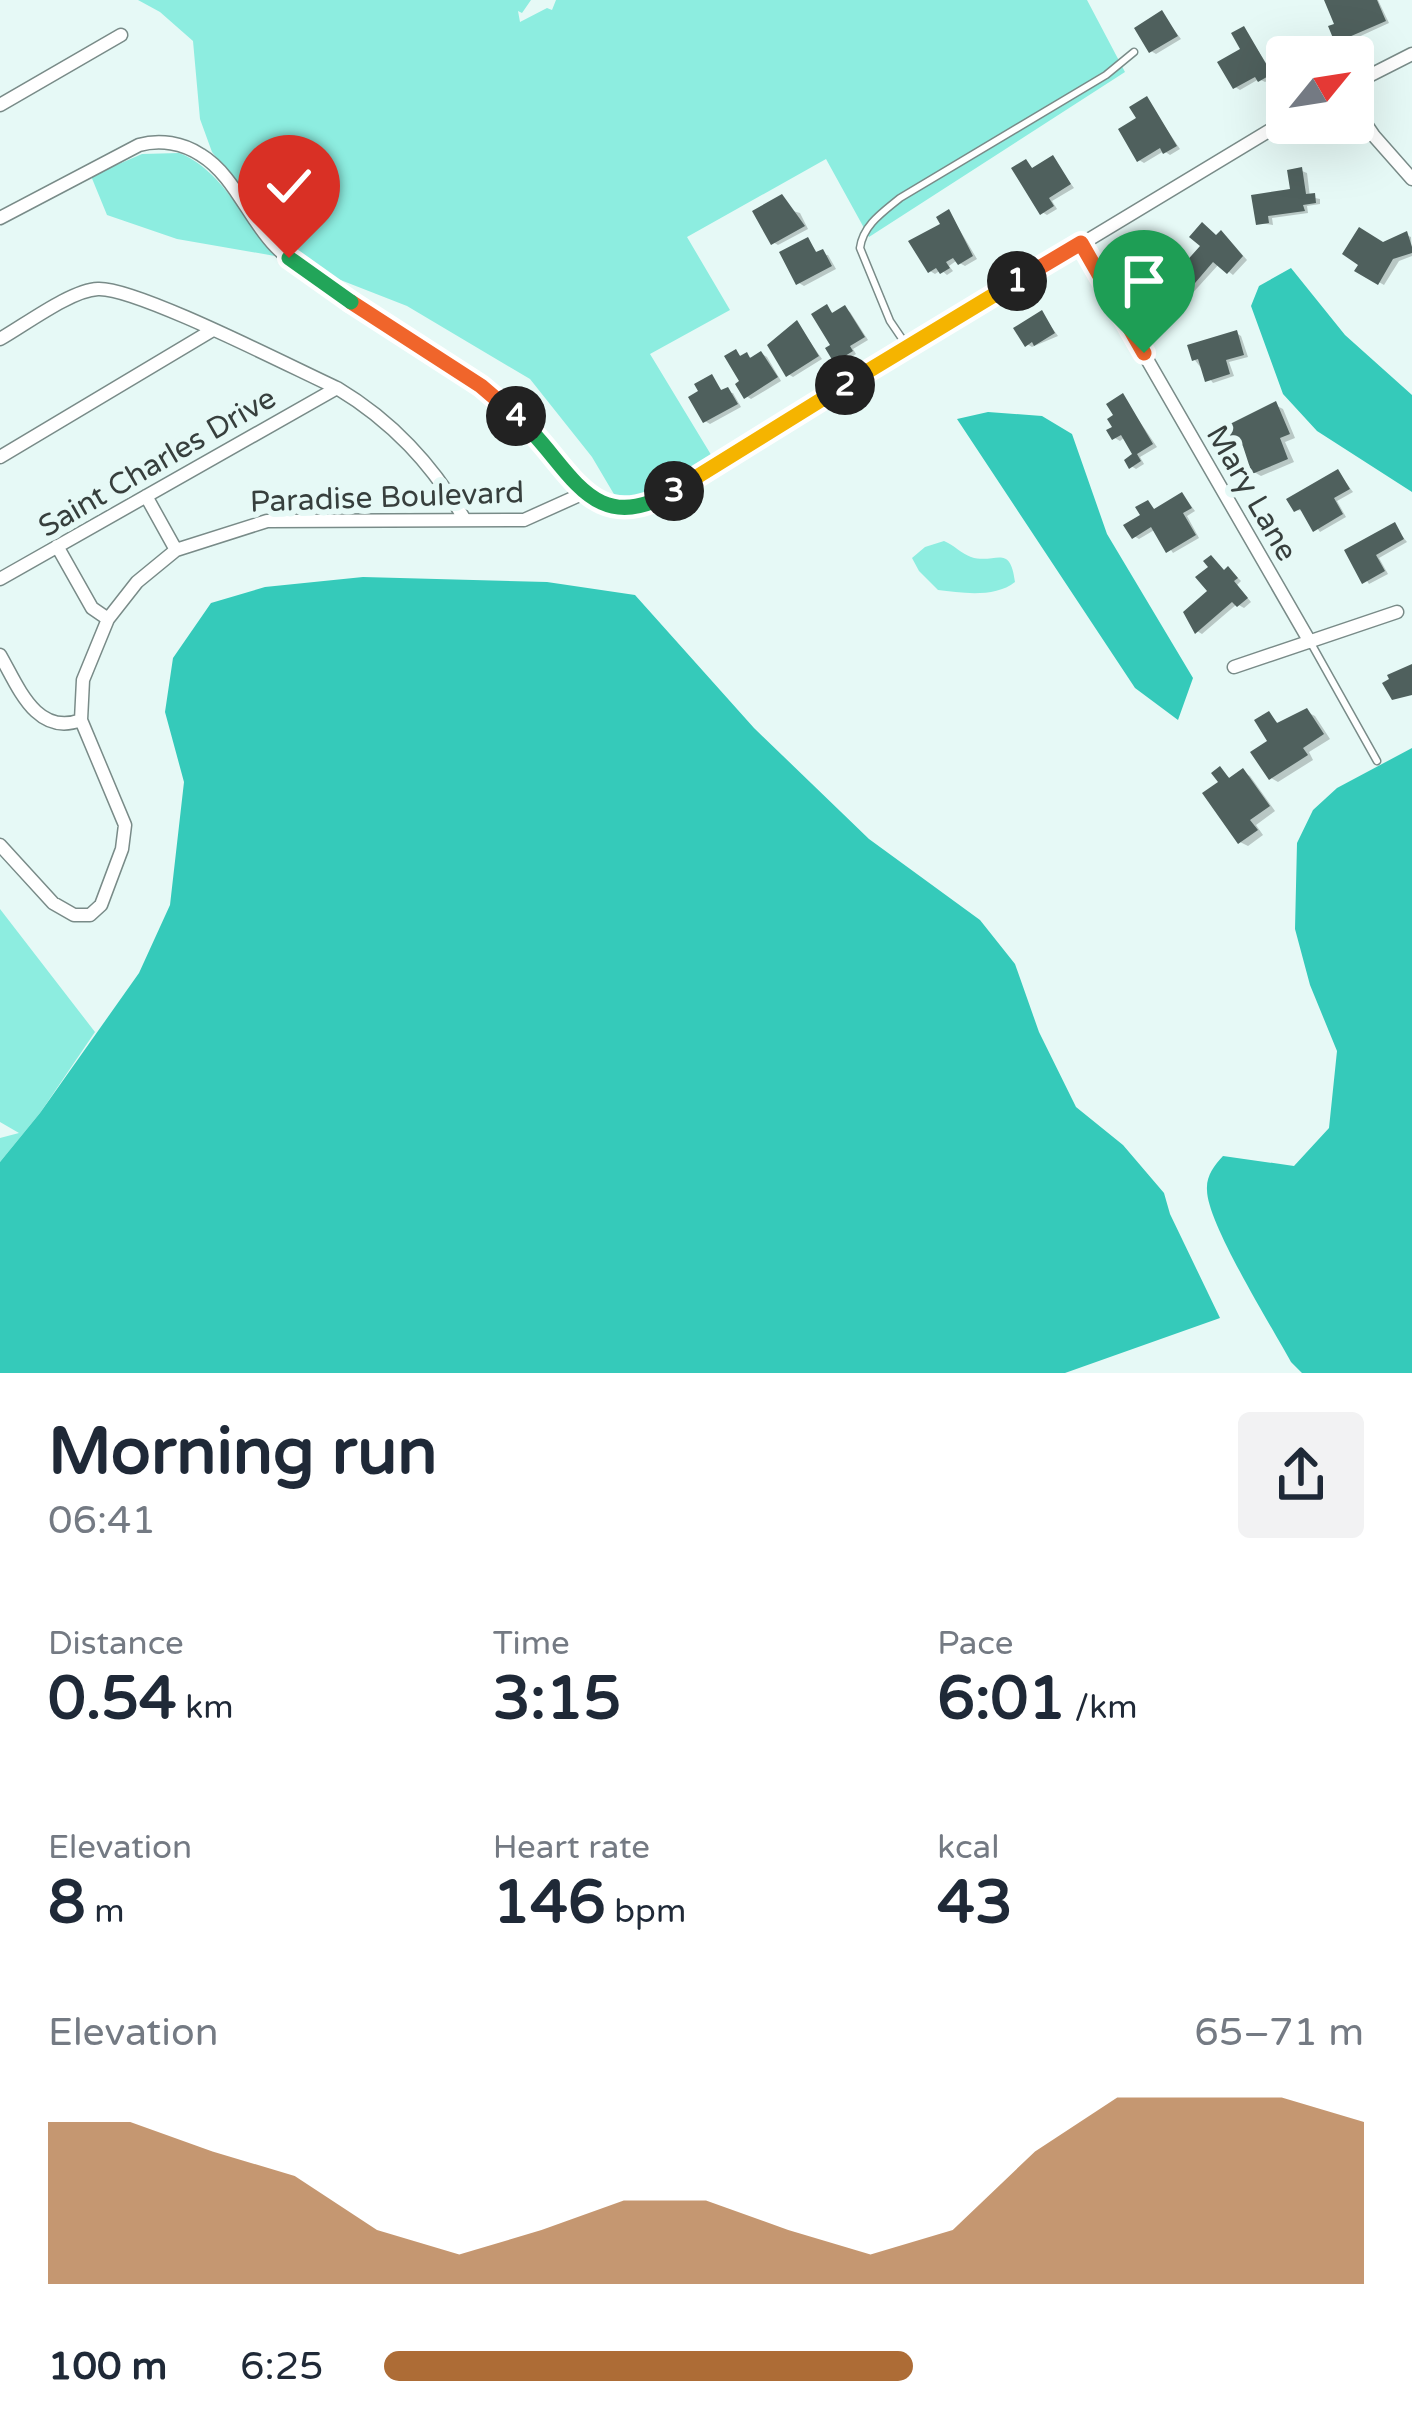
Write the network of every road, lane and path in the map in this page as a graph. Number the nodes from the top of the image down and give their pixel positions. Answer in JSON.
{"nodes":[{"id":1,"x":121,"y":35,"type":"dead end"},
{"id":2,"x":1135,"y":52,"type":"dead end"},
{"id":3,"x":1412,"y":54,"type":"edge"},
{"id":4,"x":1374,"y":73,"type":"edge"},
{"id":5,"x":0,"y":105,"type":"edge"},
{"id":6,"x":1266,"y":133,"type":"edge"},
{"id":7,"x":1374,"y":136,"type":"edge"},
{"id":8,"x":1412,"y":179,"type":"edge"},
{"id":9,"x":2,"y":213,"type":"edge"},
{"id":10,"x":1081,"y":243,"type":"junction"},
{"id":11,"x":211,"y":331,"type":"junction"},
{"id":12,"x":0,"y":339,"type":"edge"},
{"id":13,"x":907,"y":346,"type":"junction"},
{"id":14,"x":337,"y":388,"type":"junction"},
{"id":15,"x":0,"y":457,"type":"edge"},
{"id":16,"x":584,"y":493,"type":"junction"},
{"id":17,"x":146,"y":496,"type":"junction"},
{"id":18,"x":465,"y":520,"type":"junction"},
{"id":19,"x":57,"y":546,"type":"junction"},
{"id":20,"x":176,"y":550,"type":"junction"},
{"id":21,"x":0,"y":579,"type":"edge"},
{"id":22,"x":1397,"y":612,"type":"dead end"},
{"id":23,"x":108,"y":619,"type":"junction"},
{"id":24,"x":1310,"y":642,"type":"junction"},
{"id":25,"x":0,"y":655,"type":"edge"},
{"id":26,"x":1234,"y":667,"type":"dead end"},
{"id":27,"x":82,"y":721,"type":"junction"},
{"id":28,"x":1377,"y":761,"type":"dead end"},
{"id":29,"x":0,"y":845,"type":"edge"}],
"edges":[{"from":1,"to":5,"type":"street"},
{"from":2,"to":13,"type":"lane"},
{"from":3,"to":4,"type":"street"},
{"from":6,"to":10,"type":"street"},
{"from":7,"to":8,"type":"street"},
{"from":9,"to":16,"type":"street"},
{"from":10,"to":13,"type":"street"},
{"from":10,"to":24,"type":"street","name":"Mary Lane"},
{"from":11,"to":12,"type":"street"},
{"from":11,"to":14,"type":"street"},
{"from":11,"to":15,"type":"street"},
{"from":13,"to":16,"type":"street"},
{"from":14,"to":17,"type":"street","name":"Saint Charles Drive"},
{"from":14,"to":18,"type":"street"},
{"from":16,"to":18,"type":"street","name":"Paradise Boulevard"},
{"from":17,"to":19,"type":"street","name":"Saint Charles Drive"},
{"from":17,"to":20,"type":"street"},
{"from":18,"to":20,"type":"street","name":"Paradise Boulevard"},
{"from":19,"to":21,"type":"street","name":"Saint Charles Drive"},
{"from":19,"to":23,"type":"street"},
{"from":20,"to":23,"type":"street","name":"Paradise Boulevard"},
{"from":22,"to":24,"type":"street"},
{"from":23,"to":27,"type":"street","name":"Paradise Boulevard"},
{"from":24,"to":26,"type":"street"},
{"from":24,"to":28,"type":"lane"},
{"from":25,"to":27,"type":"street"},
{"from":27,"to":29,"type":"street"}]}
